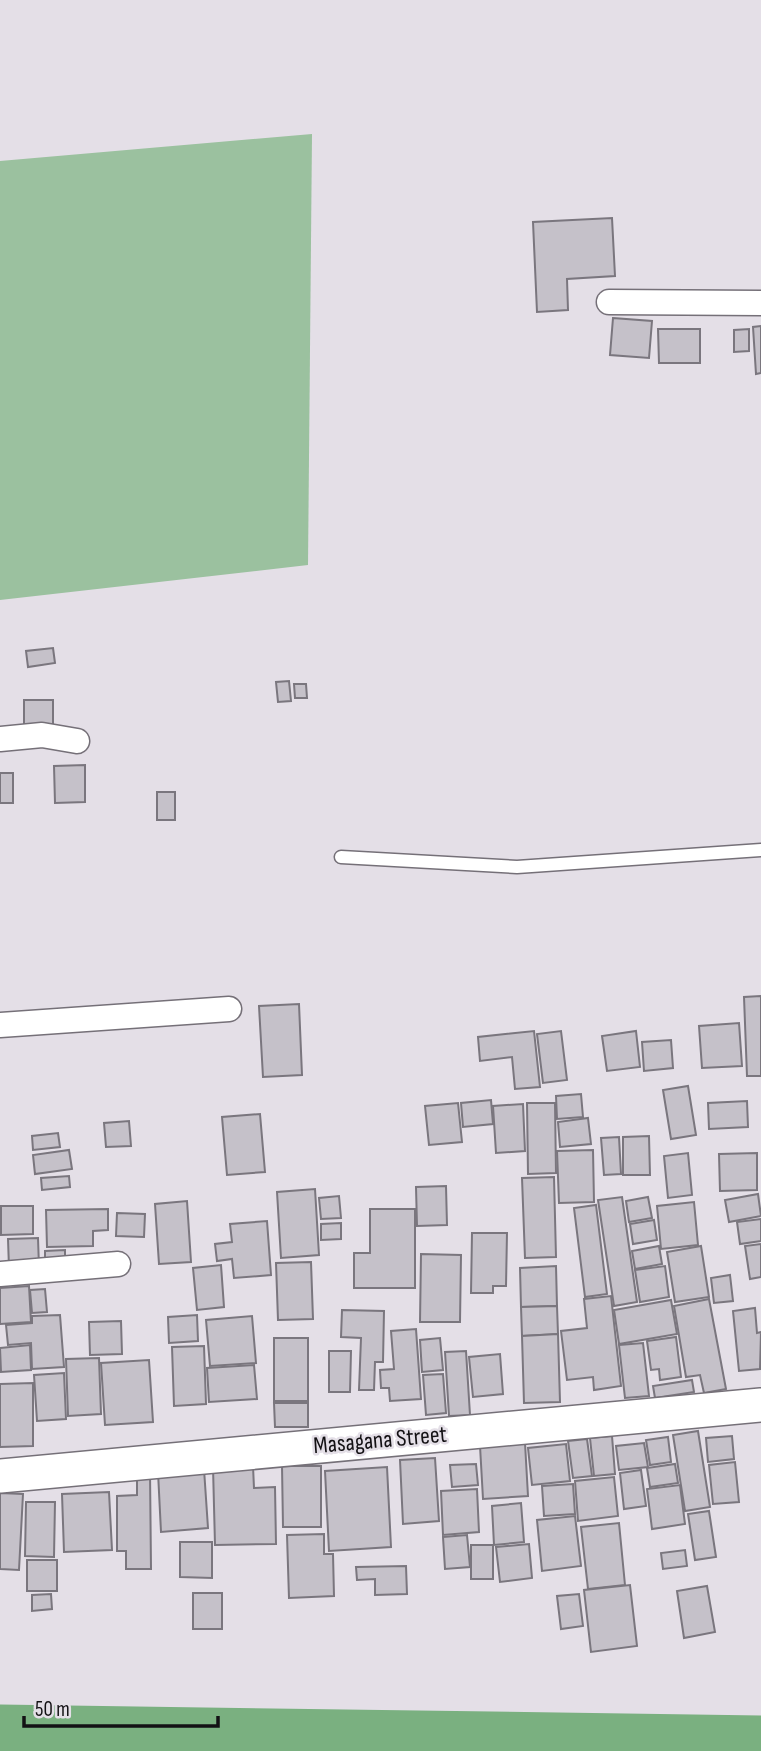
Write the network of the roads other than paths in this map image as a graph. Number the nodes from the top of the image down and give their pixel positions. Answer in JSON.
{"nodes":[{"id":1,"x":609,"y":302,"type":"dead end"},
{"id":2,"x":761,"y":303,"type":"edge"},
{"id":3,"x":0,"y":740,"type":"edge"},
{"id":4,"x":77,"y":741,"type":"dead end"},
{"id":5,"x":761,"y":850,"type":"edge"},
{"id":6,"x":341,"y":857,"type":"dead end"},
{"id":7,"x":229,"y":1009,"type":"dead end"},
{"id":8,"x":0,"y":1025,"type":"edge"},
{"id":9,"x":118,"y":1264,"type":"dead end"},
{"id":10,"x":0,"y":1274,"type":"edge"},
{"id":11,"x":761,"y":1405,"type":"edge"},
{"id":12,"x":0,"y":1476,"type":"edge"}],
"edges":[{"from":1,"to":2,"type":"street"},
{"from":3,"to":4,"type":"street"},
{"from":5,"to":6,"type":"lane"},
{"from":7,"to":8,"type":"street"},
{"from":9,"to":10,"type":"street"},
{"from":11,"to":12,"type":"street","name":"Masagana Street"}]}
